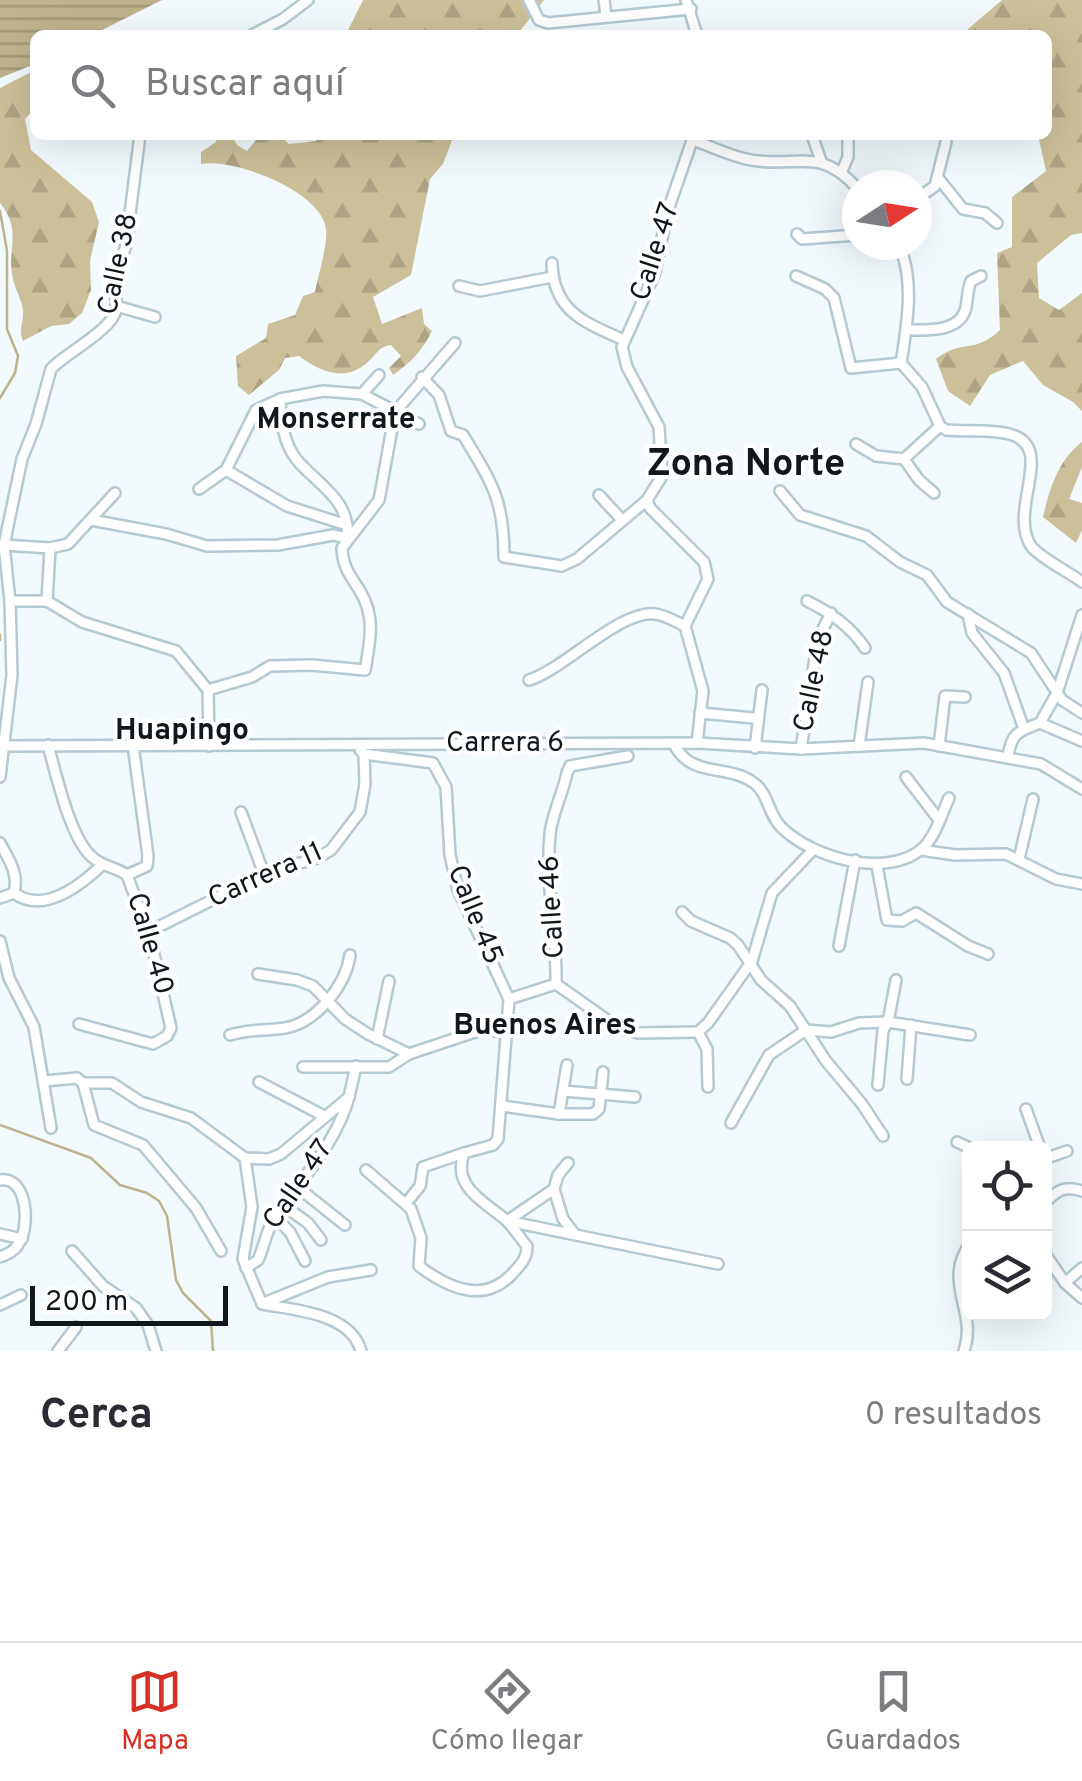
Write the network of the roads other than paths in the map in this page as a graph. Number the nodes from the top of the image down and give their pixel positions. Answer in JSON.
{"nodes":[{"id":1,"x":308,"y":0,"type":"edge"},
{"id":2,"x":529,"y":0,"type":"edge"},
{"id":3,"x":604,"y":0,"type":"edge"},
{"id":4,"x":689,"y":5,"type":"edge"},
{"id":5,"x":606,"y":15,"type":"junction"},
{"id":6,"x":262,"y":30,"type":"edge"},
{"id":7,"x":696,"y":30,"type":"edge"},
{"id":8,"x":139,"y":140,"type":"edge"},
{"id":9,"x":692,"y":140,"type":"edge"},
{"id":10,"x":700,"y":140,"type":"edge"},
{"id":11,"x":814,"y":140,"type":"edge"},
{"id":12,"x":848,"y":140,"type":"edge"},
{"id":13,"x":946,"y":142,"type":"dead end"},
{"id":14,"x":821,"y":161,"type":"junction"},
{"id":15,"x":842,"y":170,"type":"edge"},
{"id":16,"x":842,"y":171,"type":"edge"},
{"id":17,"x":939,"y":179,"type":"junction"},
{"id":18,"x":932,"y":188,"type":"edge"},
{"id":19,"x":997,"y":223,"type":"dead end"},
{"id":20,"x":798,"y":234,"type":"dead end"},
{"id":21,"x":842,"y":237,"type":"edge"},
{"id":22,"x":904,"y":260,"type":"edge"},
{"id":23,"x":552,"y":264,"type":"dead end"},
{"id":24,"x":796,"y":276,"type":"dead end"},
{"id":25,"x":982,"y":276,"type":"dead end"},
{"id":26,"x":552,"y":277,"type":"junction"},
{"id":27,"x":459,"y":286,"type":"dead end"},
{"id":28,"x":116,"y":306,"type":"junction"},
{"id":29,"x":154,"y":317,"type":"dead end"},
{"id":30,"x":906,"y":330,"type":"junction"},
{"id":31,"x":624,"y":340,"type":"junction"},
{"id":32,"x":455,"y":343,"type":"dead end"},
{"id":33,"x":900,"y":362,"type":"junction"},
{"id":34,"x":379,"y":375,"type":"dead end"},
{"id":35,"x":422,"y":377,"type":"junction"},
{"id":36,"x":362,"y":394,"type":"junction"},
{"id":37,"x":280,"y":399,"type":"junction"},
{"id":38,"x":395,"y":412,"type":"junction"},
{"id":39,"x":419,"y":424,"type":"dead end"},
{"id":40,"x":940,"y":426,"type":"junction"},
{"id":41,"x":856,"y":444,"type":"dead end"},
{"id":42,"x":904,"y":459,"type":"junction"},
{"id":43,"x":226,"y":470,"type":"junction"},
{"id":44,"x":199,"y":489,"type":"dead end"},
{"id":45,"x":780,"y":491,"type":"dead end"},
{"id":46,"x":116,"y":493,"type":"dead end"},
{"id":47,"x":934,"y":493,"type":"dead end"},
{"id":48,"x":600,"y":495,"type":"dead end"},
{"id":49,"x":647,"y":500,"type":"junction"},
{"id":50,"x":91,"y":520,"type":"junction"},
{"id":51,"x":621,"y":520,"type":"junction"},
{"id":52,"x":347,"y":524,"type":"junction"},
{"id":53,"x":347,"y":538,"type":"junction"},
{"id":54,"x":4,"y":545,"type":"junction"},
{"id":55,"x":50,"y":548,"type":"junction"},
{"id":56,"x":1082,"y":582,"type":"edge"},
{"id":57,"x":10,"y":601,"type":"junction"},
{"id":58,"x":46,"y":601,"type":"junction"},
{"id":59,"x":807,"y":601,"type":"dead end"},
{"id":60,"x":831,"y":613,"type":"junction"},
{"id":61,"x":968,"y":614,"type":"junction"},
{"id":62,"x":1082,"y":615,"type":"edge"},
{"id":63,"x":685,"y":626,"type":"junction"},
{"id":64,"x":864,"y":648,"type":"dead end"},
{"id":65,"x":529,"y":680,"type":"dead end"},
{"id":66,"x":868,"y":682,"type":"dead end"},
{"id":67,"x":208,"y":690,"type":"junction"},
{"id":68,"x":762,"y":690,"type":"dead end"},
{"id":69,"x":1057,"y":694,"type":"junction"},
{"id":70,"x":965,"y":698,"type":"dead end"},
{"id":71,"x":700,"y":713,"type":"junction"},
{"id":72,"x":1082,"y":713,"type":"edge"},
{"id":73,"x":754,"y":718,"type":"dead end"},
{"id":74,"x":1040,"y":724,"type":"junction"},
{"id":75,"x":1024,"y":729,"type":"junction"},
{"id":76,"x":1082,"y":742,"type":"edge"},
{"id":77,"x":674,"y":744,"type":"junction"},
{"id":78,"x":697,"y":744,"type":"junction"},
{"id":79,"x":354,"y":745,"type":"junction"},
{"id":80,"x":2,"y":746,"type":"edge"},
{"id":81,"x":48,"y":746,"type":"junction"},
{"id":82,"x":134,"y":746,"type":"junction"},
{"id":83,"x":208,"y":746,"type":"junction"},
{"id":84,"x":859,"y":746,"type":"junction"},
{"id":85,"x":938,"y":746,"type":"junction"},
{"id":86,"x":755,"y":748,"type":"junction"},
{"id":87,"x":801,"y":749,"type":"junction"},
{"id":88,"x":364,"y":754,"type":"junction"},
{"id":89,"x":628,"y":756,"type":"dead end"},
{"id":90,"x":1008,"y":757,"type":"junction"},
{"id":91,"x":0,"y":777,"type":"edge"},
{"id":92,"x":906,"y":777,"type":"dead end"},
{"id":93,"x":1082,"y":789,"type":"edge"},
{"id":94,"x":949,"y":798,"type":"dead end"},
{"id":95,"x":1032,"y":799,"type":"dead end"},
{"id":96,"x":241,"y":812,"type":"dead end"},
{"id":97,"x":939,"y":820,"type":"junction"},
{"id":98,"x":0,"y":842,"type":"edge"},
{"id":99,"x":921,"y":850,"type":"junction"},
{"id":100,"x":812,"y":851,"type":"junction"},
{"id":101,"x":1019,"y":859,"type":"junction"},
{"id":102,"x":855,"y":860,"type":"junction"},
{"id":103,"x":102,"y":865,"type":"junction"},
{"id":104,"x":877,"y":866,"type":"junction"},
{"id":105,"x":264,"y":874,"type":"junction"},
{"id":106,"x":127,"y":876,"type":"junction"},
{"id":107,"x":1082,"y":884,"type":"edge"},
{"id":108,"x":14,"y":893,"type":"junction"},
{"id":109,"x":0,"y":898,"type":"edge"},
{"id":110,"x":682,"y":912,"type":"dead end"},
{"id":111,"x":148,"y":932,"type":"junction"},
{"id":112,"x":0,"y":941,"type":"edge"},
{"id":113,"x":839,"y":946,"type":"dead end"},
{"id":114,"x":350,"y":954,"type":"dead end"},
{"id":115,"x":988,"y":954,"type":"dead end"},
{"id":116,"x":752,"y":961,"type":"junction"},
{"id":117,"x":258,"y":974,"type":"dead end"},
{"id":118,"x":896,"y":980,"type":"dead end"},
{"id":119,"x":389,"y":981,"type":"dead end"},
{"id":120,"x":556,"y":984,"type":"junction"},
{"id":121,"x":328,"y":1000,"type":"junction"},
{"id":122,"x":509,"y":1000,"type":"junction"},
{"id":123,"x":888,"y":1022,"type":"junction"},
{"id":124,"x":79,"y":1024,"type":"dead end"},
{"id":125,"x":912,"y":1025,"type":"junction"},
{"id":126,"x":806,"y":1030,"type":"junction"},
{"id":127,"x":507,"y":1032,"type":"junction"},
{"id":128,"x":698,"y":1032,"type":"junction"},
{"id":129,"x":230,"y":1035,"type":"dead end"},
{"id":130,"x":970,"y":1035,"type":"dead end"},
{"id":131,"x":377,"y":1039,"type":"junction"},
{"id":132,"x":409,"y":1054,"type":"junction"},
{"id":133,"x":566,"y":1065,"type":"dead end"},
{"id":134,"x":356,"y":1066,"type":"junction"},
{"id":135,"x":303,"y":1067,"type":"dead end"},
{"id":136,"x":603,"y":1072,"type":"dead end"},
{"id":137,"x":907,"y":1079,"type":"dead end"},
{"id":138,"x":44,"y":1081,"type":"junction"},
{"id":139,"x":259,"y":1082,"type":"dead end"},
{"id":140,"x":83,"y":1083,"type":"junction"},
{"id":141,"x":878,"y":1085,"type":"dead end"},
{"id":142,"x":708,"y":1087,"type":"dead end"},
{"id":143,"x":564,"y":1091,"type":"junction"},
{"id":144,"x":601,"y":1092,"type":"junction"},
{"id":145,"x":349,"y":1097,"type":"junction"},
{"id":146,"x":634,"y":1097,"type":"dead end"},
{"id":147,"x":502,"y":1106,"type":"junction"},
{"id":148,"x":1026,"y":1110,"type":"dead end"},
{"id":149,"x":559,"y":1114,"type":"junction"},
{"id":150,"x":324,"y":1116,"type":"junction"},
{"id":151,"x":731,"y":1123,"type":"dead end"},
{"id":152,"x":51,"y":1128,"type":"dead end"},
{"id":153,"x":883,"y":1136,"type":"dead end"},
{"id":154,"x":1037,"y":1141,"type":"edge"},
{"id":155,"x":958,"y":1142,"type":"dead end"},
{"id":156,"x":962,"y":1144,"type":"edge"},
{"id":157,"x":1067,"y":1151,"type":"dead end"},
{"id":158,"x":464,"y":1153,"type":"junction"},
{"id":159,"x":1052,"y":1156,"type":"edge"},
{"id":160,"x":245,"y":1158,"type":"junction"},
{"id":161,"x":568,"y":1163,"type":"dead end"},
{"id":162,"x":366,"y":1170,"type":"dead end"},
{"id":163,"x":5,"y":1180,"type":"edge"},
{"id":164,"x":296,"y":1186,"type":"junction"},
{"id":165,"x":554,"y":1189,"type":"junction"},
{"id":166,"x":1082,"y":1191,"type":"edge"},
{"id":167,"x":1052,"y":1195,"type":"edge"},
{"id":168,"x":406,"y":1202,"type":"junction"},
{"id":169,"x":284,"y":1206,"type":"junction"},
{"id":170,"x":275,"y":1217,"type":"junction"},
{"id":171,"x":507,"y":1221,"type":"junction"},
{"id":172,"x":345,"y":1226,"type":"dead end"},
{"id":173,"x":0,"y":1234,"type":"edge"},
{"id":174,"x":574,"y":1234,"type":"junction"},
{"id":175,"x":22,"y":1239,"type":"junction"},
{"id":176,"x":321,"y":1240,"type":"dead end"},
{"id":177,"x":72,"y":1251,"type":"dead end"},
{"id":178,"x":221,"y":1251,"type":"dead end"},
{"id":179,"x":0,"y":1257,"type":"edge"},
{"id":180,"x":962,"y":1259,"type":"edge"},
{"id":181,"x":305,"y":1261,"type":"dead end"},
{"id":182,"x":718,"y":1264,"type":"dead end"},
{"id":183,"x":1052,"y":1264,"type":"edge"},
{"id":184,"x":246,"y":1268,"type":"junction"},
{"id":185,"x":1082,"y":1268,"type":"edge"},
{"id":186,"x":371,"y":1270,"type":"dead end"},
{"id":187,"x":1065,"y":1283,"type":"junction"},
{"id":188,"x":962,"y":1292,"type":"edge"},
{"id":189,"x":20,"y":1295,"type":"dead end"},
{"id":190,"x":1082,"y":1298,"type":"edge"},
{"id":191,"x":0,"y":1304,"type":"edge"},
{"id":192,"x":262,"y":1304,"type":"junction"},
{"id":193,"x":966,"y":1321,"type":"edge"},
{"id":194,"x":76,"y":1327,"type":"dead end"},
{"id":195,"x":58,"y":1351,"type":"edge"},
{"id":196,"x":156,"y":1351,"type":"edge"},
{"id":197,"x":361,"y":1351,"type":"edge"},
{"id":198,"x":964,"y":1351,"type":"edge"}],
"edges":[{"from":1,"to":6,"type":"street"},
{"from":2,"to":5,"type":"street"},
{"from":3,"to":5,"type":"street"},
{"from":4,"to":5,"type":"street"},
{"from":4,"to":7,"type":"street"},
{"from":8,"to":28,"type":"street","name":"Calle 38"},
{"from":9,"to":31,"type":"street","name":"Calle 47"},
{"from":10,"to":14,"type":"street"},
{"from":11,"to":14,"type":"street"},
{"from":12,"to":15,"type":"street"},
{"from":13,"to":17,"type":"street"},
{"from":14,"to":16,"type":"street"},
{"from":17,"to":18,"type":"street"},
{"from":17,"to":19,"type":"street"},
{"from":20,"to":21,"type":"street"},
{"from":22,"to":30,"type":"street"},
{"from":23,"to":26,"type":"street"},
{"from":24,"to":33,"type":"street"},
{"from":25,"to":30,"type":"street"},
{"from":26,"to":27,"type":"street"},
{"from":26,"to":31,"type":"street"},
{"from":28,"to":29,"type":"street"},
{"from":28,"to":54,"type":"street","name":"Calle 38"},
{"from":30,"to":33,"type":"street"},
{"from":31,"to":49,"type":"street"},
{"from":32,"to":35,"type":"street"},
{"from":33,"to":40,"type":"street"},
{"from":34,"to":36,"type":"street"},
{"from":35,"to":38,"type":"street"},
{"from":35,"to":51,"type":"street"},
{"from":36,"to":37,"type":"street"},
{"from":36,"to":38,"type":"street"},
{"from":37,"to":43,"type":"street"},
{"from":37,"to":52,"type":"street"},
{"from":38,"to":39,"type":"street"},
{"from":38,"to":53,"type":"street"},
{"from":40,"to":42,"type":"street"},
{"from":40,"to":56,"type":"street"},
{"from":41,"to":42,"type":"street"},
{"from":42,"to":47,"type":"street"},
{"from":43,"to":44,"type":"street"},
{"from":43,"to":52,"type":"street"},
{"from":45,"to":61,"type":"street"},
{"from":46,"to":50,"type":"street"},
{"from":48,"to":51,"type":"street"},
{"from":49,"to":51,"type":"street"},
{"from":49,"to":63,"type":"street"},
{"from":50,"to":53,"type":"street"},
{"from":50,"to":55,"type":"street"},
{"from":52,"to":53,"type":"street"},
{"from":53,"to":67,"type":"street"},
{"from":54,"to":55,"type":"street"},
{"from":54,"to":57,"type":"street","name":"Calle 38"},
{"from":55,"to":58,"type":"street"},
{"from":57,"to":58,"type":"street"},
{"from":57,"to":80,"type":"street","name":"Calle 38"},
{"from":58,"to":67,"type":"street"},
{"from":59,"to":60,"type":"street"},
{"from":60,"to":64,"type":"street"},
{"from":60,"to":87,"type":"street","name":"Calle 48"},
{"from":61,"to":69,"type":"street"},
{"from":61,"to":75,"type":"street"},
{"from":62,"to":69,"type":"street"},
{"from":63,"to":65,"type":"street"},
{"from":63,"to":71,"type":"street"},
{"from":66,"to":84,"type":"street"},
{"from":67,"to":83,"type":"street"},
{"from":68,"to":86,"type":"street"},
{"from":69,"to":72,"type":"street"},
{"from":69,"to":74,"type":"street"},
{"from":70,"to":85,"type":"street"},
{"from":71,"to":73,"type":"street"},
{"from":71,"to":78,"type":"street"},
{"from":74,"to":75,"type":"street"},
{"from":74,"to":76,"type":"street"},
{"from":75,"to":90,"type":"street"},
{"from":77,"to":78,"type":"street","name":"Carrera 6"},
{"from":77,"to":79,"type":"street","name":"Carrera 6"},
{"from":77,"to":100,"type":"street"},
{"from":78,"to":86,"type":"street","name":"Carrera 6"},
{"from":79,"to":83,"type":"street","name":"Carrera 6"},
{"from":79,"to":88,"type":"street"},
{"from":80,"to":81,"type":"street","name":"Carrera 6"},
{"from":80,"to":91,"type":"street","name":"Calle 38"},
{"from":81,"to":82,"type":"street","name":"Carrera 6"},
{"from":81,"to":103,"type":"street"},
{"from":82,"to":83,"type":"street","name":"Carrera 6"},
{"from":82,"to":106,"type":"street","name":"Calle 40"},
{"from":84,"to":85,"type":"street","name":"Carrera 6"},
{"from":84,"to":87,"type":"street","name":"Carrera 6"},
{"from":85,"to":90,"type":"street","name":"Carrera 6"},
{"from":86,"to":87,"type":"street","name":"Carrera 6"},
{"from":88,"to":105,"type":"street","name":"Carrera 11"},
{"from":88,"to":122,"type":"street","name":"Calle 45"},
{"from":89,"to":120,"type":"street","name":"Calle 46"},
{"from":90,"to":93,"type":"street","name":"Carrera 6"},
{"from":92,"to":97,"type":"street"},
{"from":94,"to":97,"type":"street"},
{"from":95,"to":101,"type":"street"},
{"from":96,"to":105,"type":"street"},
{"from":97,"to":99,"type":"street"},
{"from":98,"to":108,"type":"street"},
{"from":99,"to":101,"type":"street"},
{"from":99,"to":104,"type":"street"},
{"from":100,"to":102,"type":"street"},
{"from":100,"to":116,"type":"street"},
{"from":101,"to":107,"type":"street"},
{"from":102,"to":104,"type":"street"},
{"from":102,"to":113,"type":"street"},
{"from":103,"to":106,"type":"street"},
{"from":103,"to":108,"type":"street"},
{"from":104,"to":115,"type":"street"},
{"from":105,"to":111,"type":"street","name":"Carrera 11"},
{"from":106,"to":111,"type":"street","name":"Calle 40"},
{"from":108,"to":109,"type":"street"},
{"from":110,"to":116,"type":"street"},
{"from":111,"to":124,"type":"street","name":"Calle 40"},
{"from":112,"to":138,"type":"street"},
{"from":114,"to":121,"type":"street"},
{"from":116,"to":126,"type":"street"},
{"from":116,"to":128,"type":"street"},
{"from":117,"to":121,"type":"street"},
{"from":118,"to":123,"type":"street"},
{"from":119,"to":131,"type":"street"},
{"from":120,"to":122,"type":"street"},
{"from":120,"to":128,"type":"street"},
{"from":121,"to":129,"type":"street"},
{"from":121,"to":131,"type":"street"},
{"from":122,"to":127,"type":"street","name":"Calle 45"},
{"from":123,"to":125,"type":"street"},
{"from":123,"to":126,"type":"street"},
{"from":123,"to":141,"type":"street"},
{"from":125,"to":130,"type":"street"},
{"from":125,"to":137,"type":"street"},
{"from":126,"to":151,"type":"street"},
{"from":126,"to":153,"type":"street"},
{"from":127,"to":132,"type":"street"},
{"from":127,"to":147,"type":"street","name":"Calle 45"},
{"from":128,"to":142,"type":"street"},
{"from":131,"to":132,"type":"street"},
{"from":132,"to":134,"type":"street"},
{"from":133,"to":143,"type":"street"},
{"from":134,"to":135,"type":"street"},
{"from":134,"to":145,"type":"street","name":"Calle 47"},
{"from":136,"to":144,"type":"street"},
{"from":138,"to":140,"type":"street"},
{"from":138,"to":152,"type":"street"},
{"from":139,"to":150,"type":"street"},
{"from":140,"to":160,"type":"street"},
{"from":140,"to":178,"type":"street"},
{"from":143,"to":144,"type":"street"},
{"from":143,"to":149,"type":"street"},
{"from":144,"to":146,"type":"street"},
{"from":144,"to":149,"type":"street"},
{"from":145,"to":150,"type":"street"},
{"from":145,"to":164,"type":"street","name":"Calle 47"},
{"from":147,"to":149,"type":"street"},
{"from":147,"to":158,"type":"street","name":"Calle 45"},
{"from":148,"to":154,"type":"street"},
{"from":150,"to":160,"type":"street"},
{"from":155,"to":156,"type":"street"},
{"from":157,"to":159,"type":"street"},
{"from":158,"to":168,"type":"street"},
{"from":158,"to":171,"type":"street"},
{"from":160,"to":184,"type":"street"},
{"from":161,"to":165,"type":"street"},
{"from":162,"to":168,"type":"street"},
{"from":163,"to":175,"type":"street"},
{"from":164,"to":169,"type":"street","name":"Calle 47"},
{"from":164,"to":172,"type":"street"},
{"from":165,"to":171,"type":"street"},
{"from":165,"to":174,"type":"street"},
{"from":166,"to":167,"type":"street"},
{"from":168,"to":171,"type":"street"},
{"from":169,"to":170,"type":"street","name":"Calle 47"},
{"from":169,"to":176,"type":"street"},
{"from":170,"to":181,"type":"street"},
{"from":170,"to":184,"type":"street","name":"Calle 47"},
{"from":171,"to":174,"type":"street"},
{"from":173,"to":175,"type":"street"},
{"from":174,"to":182,"type":"street"},
{"from":175,"to":179,"type":"street"},
{"from":177,"to":196,"type":"street"},
{"from":180,"to":188,"type":"street"},
{"from":183,"to":187,"type":"street"},
{"from":184,"to":192,"type":"street"},
{"from":185,"to":187,"type":"street"},
{"from":186,"to":192,"type":"street"},
{"from":187,"to":190,"type":"street"},
{"from":189,"to":191,"type":"street"},
{"from":192,"to":197,"type":"street"},
{"from":193,"to":198,"type":"street"},
{"from":194,"to":195,"type":"street"}]}
